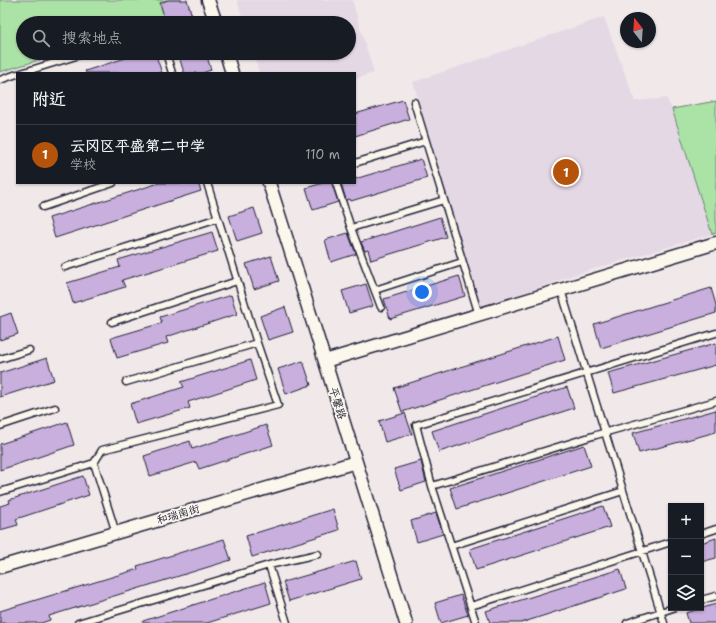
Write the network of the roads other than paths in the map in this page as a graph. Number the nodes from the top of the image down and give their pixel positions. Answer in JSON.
{"nodes":[{"id":1,"x":208,"y":0,"type":"edge"},
{"id":2,"x":214,"y":16,"type":"edge"},
{"id":3,"x":63,"y":60,"type":"edge"},
{"id":4,"x":168,"y":60,"type":"edge"},
{"id":5,"x":228,"y":60,"type":"edge"},
{"id":6,"x":24,"y":72,"type":"edge"},
{"id":7,"x":172,"y":72,"type":"edge"},
{"id":8,"x":232,"y":72,"type":"edge"},
{"id":9,"x":16,"y":74,"type":"edge"},
{"id":10,"x":0,"y":80,"type":"edge"},
{"id":11,"x":414,"y":102,"type":"dead end"},
{"id":12,"x":426,"y":141,"type":"junction"},
{"id":13,"x":356,"y":163,"type":"edge"},
{"id":14,"x":110,"y":184,"type":"edge"},
{"id":15,"x":207,"y":184,"type":"edge"},
{"id":16,"x":269,"y":184,"type":"edge"},
{"id":17,"x":336,"y":184,"type":"edge"},
{"id":18,"x":444,"y":200,"type":"junction"},
{"id":19,"x":43,"y":207,"type":"dead end"},
{"id":20,"x":218,"y":218,"type":"junction"},
{"id":21,"x":351,"y":228,"type":"junction"},
{"id":22,"x":716,"y":243,"type":"edge"},
{"id":23,"x":462,"y":262,"type":"junction"},
{"id":24,"x":65,"y":266,"type":"dead end"},
{"id":25,"x":237,"y":281,"type":"junction"},
{"id":26,"x":375,"y":290,"type":"junction"},
{"id":27,"x":561,"y":290,"type":"junction"},
{"id":28,"x":381,"y":307,"type":"dead end"},
{"id":29,"x":478,"y":315,"type":"junction"},
{"id":30,"x":112,"y":322,"type":"dead end"},
{"id":31,"x":716,"y":333,"type":"edge"},
{"id":32,"x":257,"y":343,"type":"junction"},
{"id":33,"x":29,"y":350,"type":"dead end"},
{"id":34,"x":0,"y":359,"type":"edge"},
{"id":35,"x":325,"y":361,"type":"junction"},
{"id":36,"x":586,"y":372,"type":"junction"},
{"id":37,"x":126,"y":382,"type":"dead end"},
{"id":38,"x":716,"y":401,"type":"edge"},
{"id":39,"x":55,"y":408,"type":"dead end"},
{"id":40,"x":0,"y":426,"type":"edge"},
{"id":41,"x":605,"y":433,"type":"junction"},
{"id":42,"x":356,"y":462,"type":"junction"},
{"id":43,"x":94,"y":464,"type":"junction"},
{"id":44,"x":432,"y":486,"type":"junction"},
{"id":45,"x":623,"y":491,"type":"junction"},
{"id":46,"x":0,"y":492,"type":"edge"},
{"id":47,"x":716,"y":529,"type":"edge"},
{"id":48,"x":116,"y":533,"type":"junction"},
{"id":49,"x":704,"y":533,"type":"edge"},
{"id":50,"x":668,"y":543,"type":"edge"},
{"id":51,"x":452,"y":546,"type":"junction"},
{"id":52,"x":642,"y":551,"type":"junction"},
{"id":53,"x":318,"y":554,"type":"dead end"},
{"id":54,"x":269,"y":565,"type":"junction"},
{"id":55,"x":0,"y":567,"type":"edge"},
{"id":56,"x":716,"y":596,"type":"edge"},
{"id":57,"x":704,"y":599,"type":"edge"},
{"id":58,"x":471,"y":606,"type":"junction"},
{"id":59,"x":668,"y":610,"type":"edge"},
{"id":60,"x":660,"y":612,"type":"junction"},
{"id":61,"x":78,"y":623,"type":"edge"},
{"id":62,"x":287,"y":623,"type":"edge"},
{"id":63,"x":406,"y":623,"type":"edge"},
{"id":64,"x":476,"y":623,"type":"edge"},
{"id":65,"x":627,"y":623,"type":"edge"},
{"id":66,"x":664,"y":623,"type":"edge"}],
"edges":[{"from":1,"to":2,"type":"street"},
{"from":3,"to":6,"type":"lane"},
{"from":4,"to":7,"type":"lane"},
{"from":5,"to":8,"type":"street"},
{"from":9,"to":10,"type":"lane"},
{"from":11,"to":12,"type":"lane"},
{"from":12,"to":13,"type":"lane"},
{"from":12,"to":18,"type":"lane"},
{"from":14,"to":19,"type":"lane"},
{"from":15,"to":20,"type":"lane"},
{"from":16,"to":35,"type":"street","name":"平馨路"},
{"from":17,"to":21,"type":"lane"},
{"from":18,"to":21,"type":"lane"},
{"from":18,"to":23,"type":"lane"},
{"from":20,"to":24,"type":"lane"},
{"from":20,"to":25,"type":"lane"},
{"from":21,"to":26,"type":"lane"},
{"from":22,"to":27,"type":"street"},
{"from":23,"to":26,"type":"lane"},
{"from":23,"to":29,"type":"lane"},
{"from":25,"to":30,"type":"lane"},
{"from":25,"to":32,"type":"lane"},
{"from":26,"to":28,"type":"lane"},
{"from":27,"to":29,"type":"street"},
{"from":27,"to":36,"type":"lane"},
{"from":29,"to":35,"type":"street"},
{"from":31,"to":36,"type":"lane"},
{"from":32,"to":37,"type":"lane"},
{"from":32,"to":43,"type":"lane"},
{"from":33,"to":34,"type":"lane"},
{"from":35,"to":42,"type":"street","name":"平馨路"},
{"from":36,"to":41,"type":"lane"},
{"from":36,"to":44,"type":"lane"},
{"from":38,"to":41,"type":"lane"},
{"from":39,"to":40,"type":"lane"},
{"from":41,"to":44,"type":"lane"},
{"from":41,"to":45,"type":"lane"},
{"from":42,"to":48,"type":"street","name":"和瑞南街"},
{"from":42,"to":63,"type":"street","name":"平馨路"},
{"from":43,"to":46,"type":"lane"},
{"from":43,"to":48,"type":"lane"},
{"from":44,"to":51,"type":"lane"},
{"from":45,"to":51,"type":"lane"},
{"from":45,"to":52,"type":"lane"},
{"from":47,"to":49,"type":"lane"},
{"from":48,"to":55,"type":"street","name":"和瑞南街"},
{"from":50,"to":52,"type":"lane"},
{"from":51,"to":58,"type":"lane"},
{"from":52,"to":58,"type":"lane"},
{"from":52,"to":60,"type":"lane"},
{"from":53,"to":54,"type":"lane"},
{"from":54,"to":61,"type":"lane"},
{"from":54,"to":62,"type":"lane"},
{"from":56,"to":57,"type":"lane"},
{"from":58,"to":64,"type":"lane"},
{"from":59,"to":60,"type":"lane"},
{"from":60,"to":65,"type":"lane"},
{"from":60,"to":66,"type":"lane"}]}
